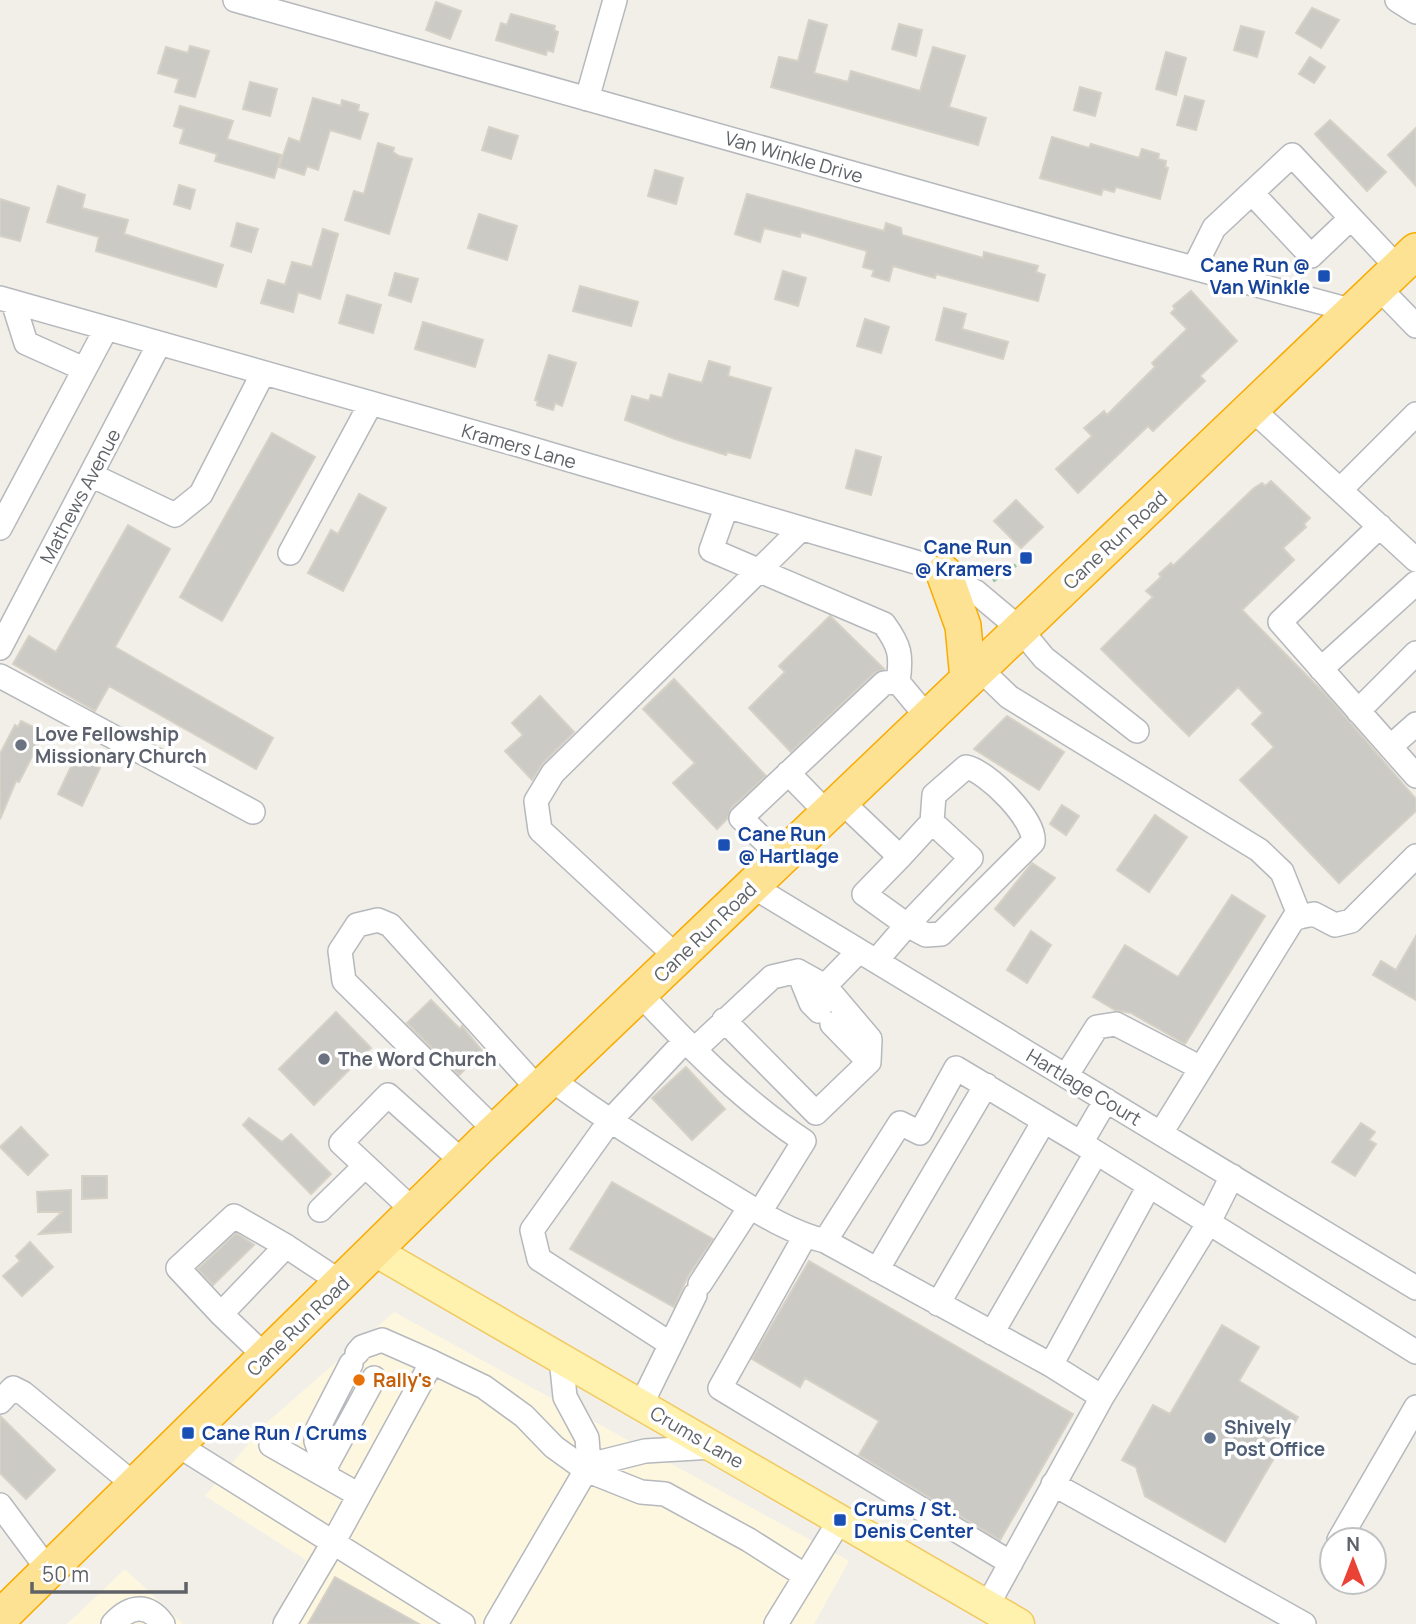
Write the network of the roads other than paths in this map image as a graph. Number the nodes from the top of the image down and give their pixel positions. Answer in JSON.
{"nodes":[{"id":1,"x":235,"y":0,"type":"edge"},
{"id":2,"x":615,"y":0,"type":"edge"},
{"id":3,"x":1397,"y":0,"type":"edge"},
{"id":4,"x":1416,"y":12,"type":"edge"},
{"id":5,"x":587,"y":99,"type":"junction"},
{"id":6,"x":1252,"y":193,"type":"junction"},
{"id":7,"x":1351,"y":218,"type":"junction"},
{"id":8,"x":1194,"y":268,"type":"junction"},
{"id":9,"x":1387,"y":279,"type":"edge"},
{"id":10,"x":6,"y":300,"type":"edge"},
{"id":11,"x":1416,"y":326,"type":"edge"},
{"id":12,"x":106,"y":329,"type":"junction"},
{"id":13,"x":159,"y":344,"type":"junction"},
{"id":14,"x":84,"y":369,"type":"junction"},
{"id":15,"x":263,"y":373,"type":"junction"},
{"id":16,"x":371,"y":403,"type":"junction"},
{"id":17,"x":1252,"y":409,"type":"junction"},
{"id":18,"x":1416,"y":414,"type":"edge"},
{"id":19,"x":91,"y":475,"type":"junction"},
{"id":20,"x":1340,"y":490,"type":"junction"},
{"id":21,"x":726,"y":508,"type":"junction"},
{"id":22,"x":1380,"y":526,"type":"junction"},
{"id":23,"x":0,"y":528,"type":"edge"},
{"id":24,"x":800,"y":530,"type":"junction"},
{"id":25,"x":290,"y":552,"type":"dead end"},
{"id":26,"x":1416,"y":560,"type":"edge"},
{"id":27,"x":756,"y":571,"type":"junction"},
{"id":28,"x":944,"y":573,"type":"junction"},
{"id":29,"x":1416,"y":583,"type":"edge"},
{"id":30,"x":1020,"y":629,"type":"junction"},
{"id":31,"x":0,"y":648,"type":"edge"},
{"id":32,"x":1416,"y":653,"type":"edge"},
{"id":33,"x":1321,"y":669,"type":"junction"},
{"id":34,"x":974,"y":673,"type":"junction"},
{"id":35,"x":0,"y":676,"type":"edge"},
{"id":36,"x":898,"y":682,"type":"junction"},
{"id":37,"x":1358,"y":711,"type":"junction"},
{"id":38,"x":928,"y":718,"type":"junction"},
{"id":39,"x":1416,"y":724,"type":"edge"},
{"id":40,"x":1137,"y":731,"type":"dead end"},
{"id":41,"x":1390,"y":747,"type":"junction"},
{"id":42,"x":788,"y":773,"type":"junction"},
{"id":43,"x":1416,"y":776,"type":"edge"},
{"id":44,"x":834,"y":808,"type":"junction"},
{"id":45,"x":253,"y":812,"type":"dead end"},
{"id":46,"x":932,"y":822,"type":"junction"},
{"id":47,"x":1416,"y":856,"type":"edge"},
{"id":48,"x":900,"y":857,"type":"junction"},
{"id":49,"x":782,"y":858,"type":"junction"},
{"id":50,"x":752,"y":886,"type":"junction"},
{"id":51,"x":1300,"y":917,"type":"junction"},
{"id":52,"x":907,"y":925,"type":"junction"},
{"id":53,"x":680,"y":956,"type":"junction"},
{"id":54,"x":868,"y":956,"type":"junction"},
{"id":55,"x":797,"y":971,"type":"junction"},
{"id":56,"x":825,"y":986,"type":"junction"},
{"id":57,"x":642,"y":995,"type":"junction"},
{"id":58,"x":724,"y":1020,"type":"junction"},
{"id":59,"x":686,"y":1047,"type":"junction"},
{"id":60,"x":870,"y":1062,"type":"junction"},
{"id":61,"x":1201,"y":1068,"type":"junction"},
{"id":62,"x":1066,"y":1076,"type":"junction"},
{"id":63,"x":545,"y":1085,"type":"junction"},
{"id":64,"x":986,"y":1085,"type":"junction"},
{"id":65,"x":1106,"y":1100,"type":"junction"},
{"id":66,"x":1044,"y":1121,"type":"junction"},
{"id":67,"x":609,"y":1122,"type":"junction"},
{"id":68,"x":496,"y":1131,"type":"junction"},
{"id":69,"x":1160,"y":1133,"type":"junction"},
{"id":70,"x":1089,"y":1148,"type":"junction"},
{"id":71,"x":464,"y":1163,"type":"junction"},
{"id":72,"x":365,"y":1166,"type":"junction"},
{"id":73,"x":1232,"y":1176,"type":"junction"},
{"id":74,"x":1149,"y":1186,"type":"junction"},
{"id":75,"x":755,"y":1209,"type":"junction"},
{"id":76,"x":320,"y":1210,"type":"dead end"},
{"id":77,"x":415,"y":1212,"type":"junction"},
{"id":78,"x":1208,"y":1224,"type":"junction"},
{"id":79,"x":815,"y":1238,"type":"junction"},
{"id":80,"x":286,"y":1245,"type":"junction"},
{"id":81,"x":375,"y":1251,"type":"junction"},
{"id":82,"x":877,"y":1269,"type":"junction"},
{"id":83,"x":342,"y":1283,"type":"junction"},
{"id":84,"x":1416,"y":1287,"type":"edge"},
{"id":85,"x":939,"y":1304,"type":"junction"},
{"id":86,"x":221,"y":1314,"type":"junction"},
{"id":87,"x":992,"y":1333,"type":"junction"},
{"id":88,"x":669,"y":1343,"type":"junction"},
{"id":89,"x":395,"y":1346,"type":"junction"},
{"id":90,"x":1416,"y":1352,"type":"edge"},
{"id":91,"x":266,"y":1357,"type":"junction"},
{"id":92,"x":561,"y":1358,"type":"junction"},
{"id":93,"x":432,"y":1362,"type":"junction"},
{"id":94,"x":1051,"y":1365,"type":"junction"},
{"id":95,"x":1102,"y":1397,"type":"junction"},
{"id":96,"x":0,"y":1402,"type":"edge"},
{"id":97,"x":641,"y":1405,"type":"junction"},
{"id":98,"x":1416,"y":1407,"type":"edge"},
{"id":99,"x":176,"y":1444,"type":"junction"},
{"id":100,"x":271,"y":1445,"type":"dead end"},
{"id":101,"x":713,"y":1447,"type":"junction"},
{"id":102,"x":588,"y":1467,"type":"junction"},
{"id":103,"x":328,"y":1471,"type":"junction"},
{"id":104,"x":1053,"y":1484,"type":"junction"},
{"id":105,"x":136,"y":1486,"type":"junction"},
{"id":106,"x":359,"y":1495,"type":"junction"},
{"id":107,"x":0,"y":1505,"type":"edge"},
{"id":108,"x":840,"y":1520,"type":"junction"},
{"id":109,"x":1347,"y":1526,"type":"edge"},
{"id":110,"x":333,"y":1543,"type":"junction"},
{"id":111,"x":1011,"y":1563,"type":"junction"},
{"id":112,"x":49,"y":1571,"type":"junction"},
{"id":113,"x":804,"y":1575,"type":"junction"},
{"id":114,"x":987,"y":1606,"type":"junction"},
{"id":115,"x":0,"y":1618,"type":"edge"},
{"id":116,"x":113,"y":1624,"type":"edge"},
{"id":117,"x":163,"y":1624,"type":"edge"},
{"id":118,"x":285,"y":1624,"type":"edge"},
{"id":119,"x":463,"y":1624,"type":"edge"},
{"id":120,"x":496,"y":1624,"type":"edge"},
{"id":121,"x":776,"y":1624,"type":"edge"},
{"id":122,"x":1019,"y":1624,"type":"edge"},
{"id":123,"x":1304,"y":1624,"type":"edge"}],
"edges":[{"from":1,"to":5,"type":"street","name":"Van Winkle Drive"},
{"from":2,"to":5,"type":"street"},
{"from":3,"to":4,"type":"street"},
{"from":5,"to":8,"type":"street","name":"Van Winkle Drive"},
{"from":6,"to":7,"type":"street"},
{"from":6,"to":7,"type":"street"},
{"from":6,"to":8,"type":"street"},
{"from":7,"to":9,"type":"street"},
{"from":8,"to":9,"type":"street","name":"Van Winkle Drive"},
{"from":9,"to":11,"type":"street"},
{"from":9,"to":17,"type":"highway","name":"Cane Run Road"},
{"from":10,"to":12,"type":"street","name":"Kramers Lane"},
{"from":10,"to":14,"type":"street"},
{"from":12,"to":13,"type":"street","name":"Kramers Lane"},
{"from":12,"to":14,"type":"street"},
{"from":13,"to":15,"type":"street","name":"Kramers Lane"},
{"from":13,"to":19,"type":"street","name":"Mathews Avenue"},
{"from":14,"to":23,"type":"street"},
{"from":15,"to":16,"type":"street","name":"Kramers Lane"},
{"from":15,"to":19,"type":"street"},
{"from":16,"to":21,"type":"street","name":"Kramers Lane"},
{"from":16,"to":25,"type":"street"},
{"from":17,"to":20,"type":"street"},
{"from":17,"to":30,"type":"highway","name":"Cane Run Road"},
{"from":18,"to":20,"type":"street"},
{"from":19,"to":31,"type":"street","name":"Mathews Avenue"},
{"from":20,"to":22,"type":"street"},
{"from":21,"to":24,"type":"street","name":"Kramers Lane"},
{"from":21,"to":27,"type":"street"},
{"from":22,"to":26,"type":"street"},
{"from":22,"to":33,"type":"street"},
{"from":24,"to":27,"type":"street"},
{"from":24,"to":28,"type":"street","name":"Kramers Lane"},
{"from":27,"to":36,"type":"street"},
{"from":27,"to":53,"type":"street"},
{"from":28,"to":30,"type":"street","name":"Kramers Lane"},
{"from":28,"to":34,"type":"highway"},
{"from":29,"to":33,"type":"street"},
{"from":30,"to":34,"type":"highway","name":"Cane Run Road"},
{"from":30,"to":40,"type":"street","name":"Kramers Lane"},
{"from":32,"to":37,"type":"street"},
{"from":33,"to":37,"type":"street"},
{"from":34,"to":38,"type":"highway","name":"Cane Run Road"},
{"from":34,"to":51,"type":"street"},
{"from":35,"to":45,"type":"street"},
{"from":36,"to":38,"type":"street"},
{"from":36,"to":42,"type":"street"},
{"from":37,"to":41,"type":"street"},
{"from":38,"to":44,"type":"highway","name":"Cane Run Road"},
{"from":39,"to":41,"type":"street"},
{"from":41,"to":43,"type":"street"},
{"from":42,"to":44,"type":"street"},
{"from":42,"to":49,"type":"street"},
{"from":44,"to":48,"type":"street"},
{"from":44,"to":49,"type":"highway","name":"Cane Run Road"},
{"from":46,"to":48,"type":"street"},
{"from":46,"to":52,"type":"street"},
{"from":46,"to":52,"type":"street"},
{"from":47,"to":51,"type":"street"},
{"from":48,"to":52,"type":"street"},
{"from":49,"to":50,"type":"highway","name":"Cane Run Road"},
{"from":50,"to":53,"type":"highway","name":"Cane Run Road"},
{"from":50,"to":54,"type":"street","name":"Hartlage Court"},
{"from":51,"to":61,"type":"street"},
{"from":52,"to":54,"type":"street"},
{"from":53,"to":57,"type":"highway","name":"Cane Run Road"},
{"from":54,"to":56,"type":"street"},
{"from":54,"to":62,"type":"street","name":"Hartlage Court"},
{"from":55,"to":56,"type":"street"},
{"from":55,"to":58,"type":"street"},
{"from":55,"to":60,"type":"street"},
{"from":56,"to":60,"type":"street"},
{"from":57,"to":59,"type":"street"},
{"from":57,"to":63,"type":"highway","name":"Cane Run Road"},
{"from":58,"to":59,"type":"street"},
{"from":58,"to":60,"type":"street"},
{"from":59,"to":67,"type":"street"},
{"from":59,"to":75,"type":"street"},
{"from":61,"to":62,"type":"street"},
{"from":61,"to":69,"type":"street"},
{"from":62,"to":65,"type":"street","name":"Hartlage Court"},
{"from":63,"to":67,"type":"street"},
{"from":63,"to":68,"type":"highway","name":"Cane Run Road"},
{"from":63,"to":68,"type":"street"},
{"from":64,"to":66,"type":"street"},
{"from":64,"to":79,"type":"street"},
{"from":64,"to":82,"type":"street"},
{"from":65,"to":69,"type":"street","name":"Hartlage Court"},
{"from":65,"to":70,"type":"street"},
{"from":66,"to":70,"type":"street"},
{"from":66,"to":85,"type":"street"},
{"from":67,"to":75,"type":"street"},
{"from":67,"to":88,"type":"street"},
{"from":68,"to":71,"type":"highway","name":"Cane Run Road"},
{"from":69,"to":73,"type":"street","name":"Hartlage Court"},
{"from":70,"to":74,"type":"street"},
{"from":70,"to":87,"type":"street"},
{"from":71,"to":72,"type":"street"},
{"from":71,"to":77,"type":"highway","name":"Cane Run Road"},
{"from":72,"to":76,"type":"street"},
{"from":72,"to":77,"type":"street"},
{"from":73,"to":78,"type":"street"},
{"from":73,"to":84,"type":"street","name":"Hartlage Court"},
{"from":74,"to":78,"type":"street"},
{"from":74,"to":94,"type":"street"},
{"from":75,"to":79,"type":"street"},
{"from":75,"to":88,"type":"street"},
{"from":77,"to":81,"type":"highway","name":"Cane Run Road"},
{"from":78,"to":90,"type":"street"},
{"from":78,"to":95,"type":"street"},
{"from":79,"to":82,"type":"street"},
{"from":79,"to":111,"type":"street"},
{"from":80,"to":83,"type":"street"},
{"from":80,"to":86,"type":"street"},
{"from":80,"to":86,"type":"street"},
{"from":81,"to":83,"type":"highway","name":"Cane Run Road"},
{"from":81,"to":92,"type":"main road","name":"Crums Lane"},
{"from":82,"to":85,"type":"street"},
{"from":83,"to":91,"type":"highway","name":"Cane Run Road"},
{"from":85,"to":87,"type":"street"},
{"from":86,"to":91,"type":"street"},
{"from":87,"to":94,"type":"street"},
{"from":88,"to":97,"type":"street"},
{"from":89,"to":93,"type":"street"},
{"from":89,"to":103,"type":"street"},
{"from":89,"to":103,"type":"street"},
{"from":91,"to":99,"type":"highway","name":"Cane Run Road"},
{"from":92,"to":97,"type":"main road","name":"Crums Lane"},
{"from":92,"to":102,"type":"street"},
{"from":93,"to":102,"type":"street"},
{"from":93,"to":106,"type":"street"},
{"from":94,"to":95,"type":"street"},
{"from":95,"to":104,"type":"street"},
{"from":96,"to":105,"type":"street"},
{"from":97,"to":101,"type":"main road","name":"Crums Lane"},
{"from":98,"to":109,"type":"street"},
{"from":99,"to":105,"type":"highway","name":"Cane Run Road"},
{"from":99,"to":110,"type":"street"},
{"from":100,"to":103,"type":"street"},
{"from":101,"to":102,"type":"street"},
{"from":101,"to":108,"type":"main road","name":"Crums Lane"},
{"from":102,"to":113,"type":"street"},
{"from":102,"to":120,"type":"street"},
{"from":103,"to":106,"type":"street"},
{"from":104,"to":111,"type":"street"},
{"from":104,"to":123,"type":"street"},
{"from":105,"to":112,"type":"highway","name":"Cane Run Road"},
{"from":106,"to":110,"type":"street"},
{"from":107,"to":112,"type":"street"},
{"from":108,"to":113,"type":"street"},
{"from":108,"to":114,"type":"main road","name":"Crums Lane"},
{"from":110,"to":118,"type":"street"},
{"from":110,"to":119,"type":"street"},
{"from":111,"to":114,"type":"street"},
{"from":112,"to":115,"type":"highway","name":"Cane Run Road"},
{"from":113,"to":121,"type":"street"},
{"from":114,"to":122,"type":"main road","name":"Crums Lane"},
{"from":116,"to":117,"type":"street"}]}
